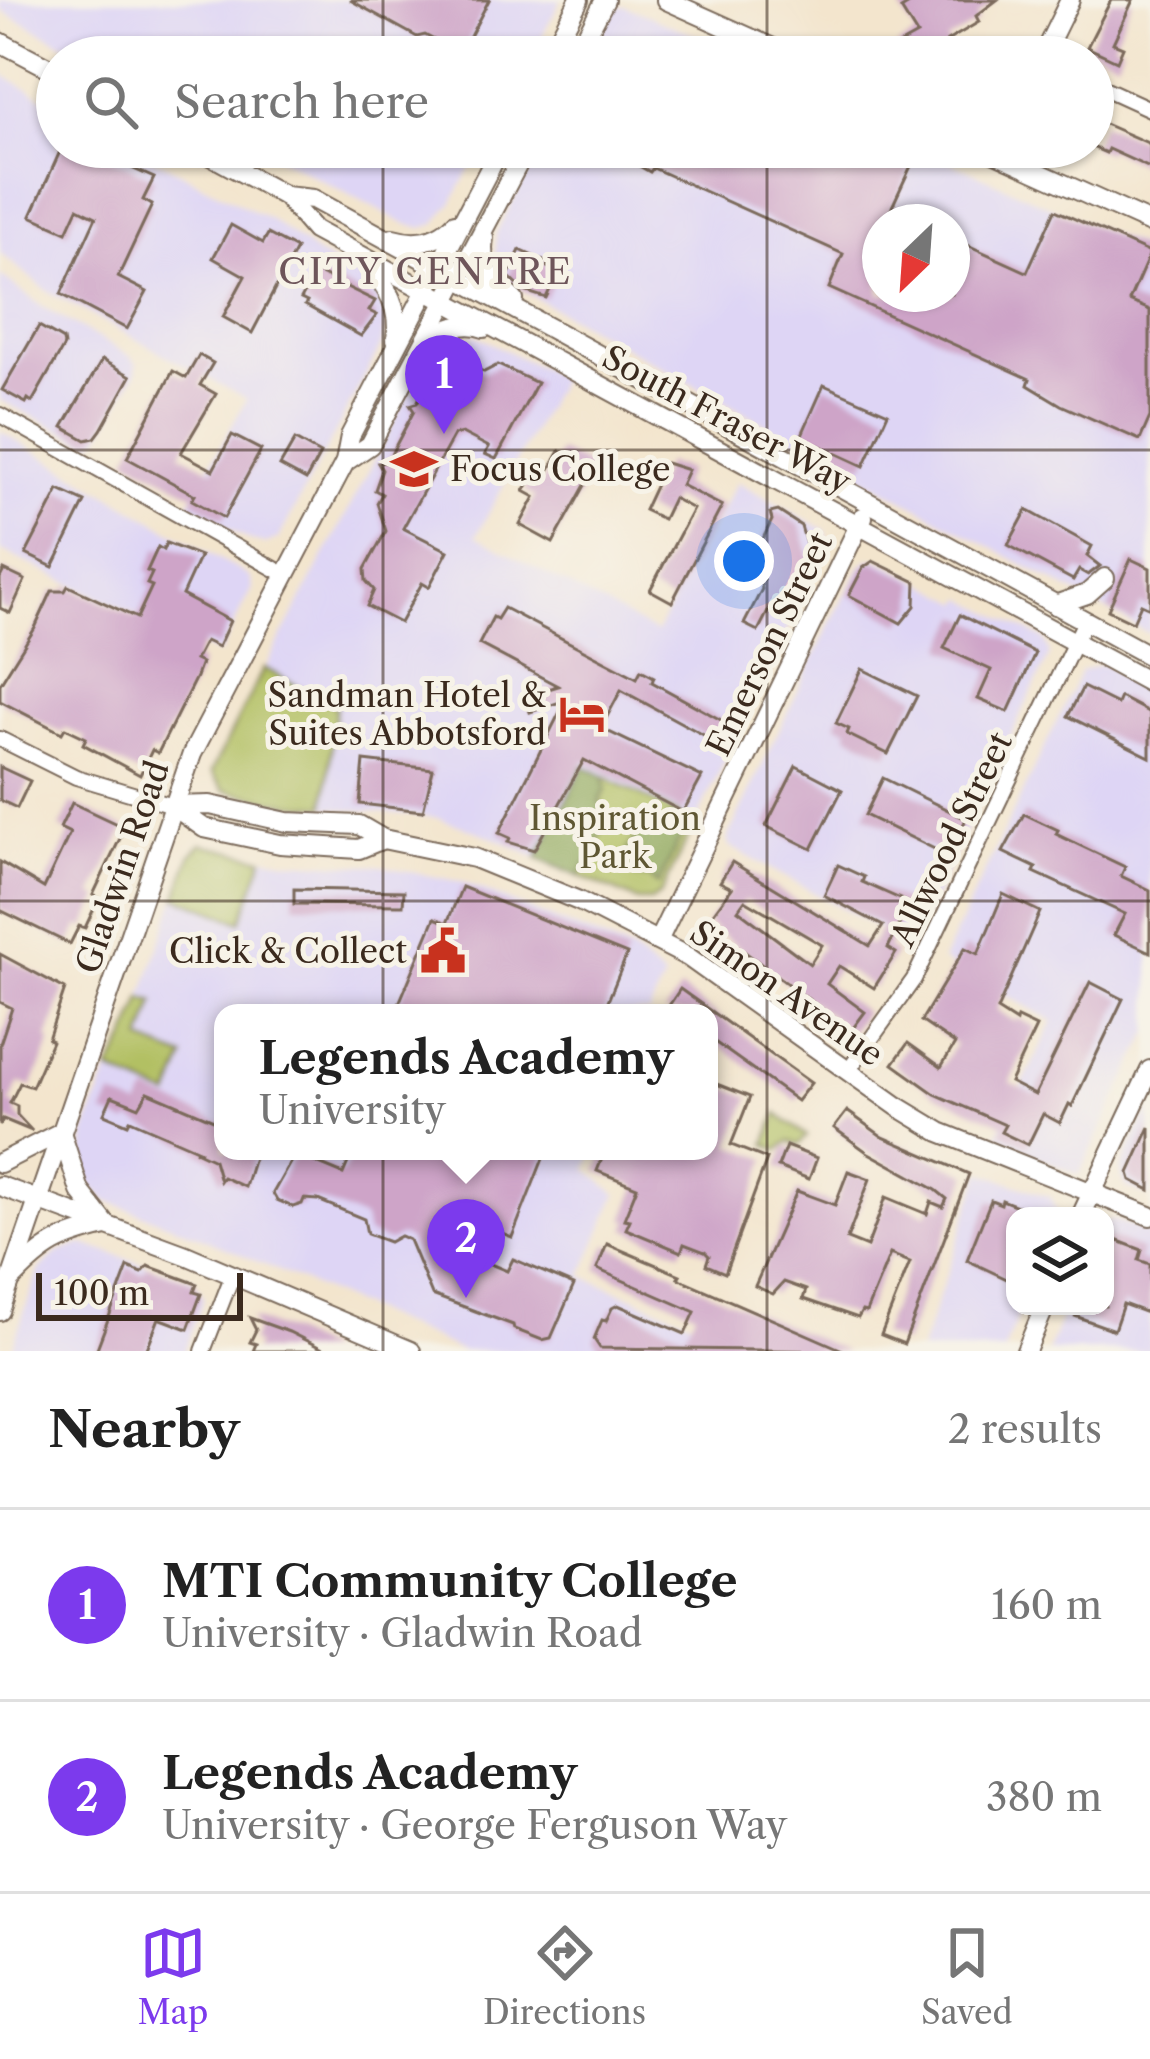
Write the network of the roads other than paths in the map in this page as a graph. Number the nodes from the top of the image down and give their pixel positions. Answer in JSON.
{"nodes":[{"id":1,"x":579,"y":0,"type":"edge"},
{"id":2,"x":605,"y":0,"type":"edge"},
{"id":3,"x":666,"y":0,"type":"edge"},
{"id":4,"x":1070,"y":0,"type":"edge"},
{"id":5,"x":560,"y":36,"type":"edge"},
{"id":6,"x":586,"y":36,"type":"edge"},
{"id":7,"x":746,"y":36,"type":"edge"},
{"id":8,"x":1052,"y":36,"type":"edge"},
{"id":9,"x":0,"y":42,"type":"edge"},
{"id":10,"x":36,"y":61,"type":"edge"},
{"id":11,"x":1114,"y":93,"type":"edge"},
{"id":12,"x":1150,"y":109,"type":"edge"},
{"id":13,"x":234,"y":168,"type":"edge"},
{"id":14,"x":490,"y":168,"type":"edge"},
{"id":15,"x":516,"y":168,"type":"edge"},
{"id":16,"x":1033,"y":168,"type":"edge"},
{"id":17,"x":285,"y":196,"type":"junction"},
{"id":18,"x":467,"y":212,"type":"junction"},
{"id":19,"x":1150,"y":223,"type":"edge"},
{"id":20,"x":486,"y":224,"type":"junction"},
{"id":21,"x":371,"y":231,"type":"junction"},
{"id":22,"x":360,"y":255,"type":"junction"},
{"id":23,"x":438,"y":267,"type":"junction"},
{"id":24,"x":458,"y":278,"type":"junction"},
{"id":25,"x":426,"y":290,"type":"junction"},
{"id":26,"x":446,"y":301,"type":"junction"},
{"id":27,"x":540,"y":323,"type":"junction"},
{"id":28,"x":519,"y":341,"type":"junction"},
{"id":29,"x":395,"y":350,"type":"junction"},
{"id":30,"x":411,"y":367,"type":"junction"},
{"id":31,"x":0,"y":415,"type":"edge"},
{"id":32,"x":345,"y":462,"type":"junction"},
{"id":33,"x":870,"y":502,"type":"junction"},
{"id":34,"x":860,"y":525,"type":"junction"},
{"id":35,"x":284,"y":574,"type":"junction"},
{"id":36,"x":1055,"y":605,"type":"junction"},
{"id":37,"x":1085,"y":621,"type":"junction"},
{"id":38,"x":1076,"y":642,"type":"junction"},
{"id":39,"x":1150,"y":656,"type":"edge"},
{"id":40,"x":1150,"y":683,"type":"edge"},
{"id":41,"x":0,"y":739,"type":"edge"},
{"id":42,"x":173,"y":806,"type":"junction"},
{"id":43,"x":658,"y":941,"type":"junction"},
{"id":44,"x":1150,"y":1070,"type":"edge"},
{"id":45,"x":848,"y":1071,"type":"junction"},
{"id":46,"x":61,"y":1132,"type":"junction"},
{"id":47,"x":0,"y":1163,"type":"edge"},
{"id":48,"x":0,"y":1186,"type":"edge"},
{"id":49,"x":1090,"y":1195,"type":"junction"},
{"id":50,"x":37,"y":1202,"type":"junction"},
{"id":51,"x":1085,"y":1207,"type":"edge"},
{"id":52,"x":1150,"y":1216,"type":"edge"},
{"id":53,"x":107,"y":1226,"type":"junction"},
{"id":54,"x":233,"y":1274,"type":"junction"},
{"id":55,"x":10,"y":1282,"type":"junction"},
{"id":56,"x":0,"y":1311,"type":"edge"},
{"id":57,"x":1041,"y":1315,"type":"edge"},
{"id":58,"x":203,"y":1351,"type":"edge"},
{"id":59,"x":411,"y":1351,"type":"edge"},
{"id":60,"x":1026,"y":1351,"type":"edge"}],
"edges":[{"from":1,"to":5,"type":"main road"},
{"from":2,"to":6,"type":"main road"},
{"from":3,"to":7,"type":"main road"},
{"from":4,"to":8,"type":"main road"},
{"from":9,"to":10,"type":"main road"},
{"from":11,"to":12,"type":"street"},
{"from":13,"to":17,"type":"main road","name":"South Fraser Way"},
{"from":14,"to":18,"type":"main road","name":"Gladwin Road"},
{"from":15,"to":20,"type":"main road","name":"Gladwin Road"},
{"from":16,"to":19,"type":"main road"},
{"from":17,"to":21,"type":"main road","name":"South Fraser Way"},
{"from":17,"to":22,"type":"main road","name":"South Fraser Way"},
{"from":18,"to":21,"type":"main road"},
{"from":18,"to":23,"type":"main road","name":"Gladwin Road"},
{"from":20,"to":24,"type":"main road","name":"Gladwin Road"},
{"from":20,"to":27,"type":"main road"},
{"from":21,"to":23,"type":"main road","name":"South Fraser Way"},
{"from":22,"to":25,"type":"main road","name":"South Fraser Way"},
{"from":22,"to":29,"type":"main road"},
{"from":23,"to":24,"type":"main road","name":"South Fraser Way"},
{"from":23,"to":25,"type":"main road","name":"Gladwin Road"},
{"from":24,"to":26,"type":"main road","name":"Gladwin Road"},
{"from":24,"to":27,"type":"main road","name":"South Fraser Way"},
{"from":25,"to":26,"type":"main road","name":"South Fraser Way"},
{"from":25,"to":29,"type":"main road","name":"Gladwin Road"},
{"from":26,"to":28,"type":"main road","name":"South Fraser Way"},
{"from":26,"to":30,"type":"main road","name":"Gladwin Road"},
{"from":27,"to":33,"type":"main road","name":"South Fraser Way"},
{"from":28,"to":30,"type":"main road"},
{"from":28,"to":34,"type":"main road","name":"South Fraser Way"},
{"from":29,"to":32,"type":"main road","name":"Gladwin Road"},
{"from":30,"to":32,"type":"main road","name":"Gladwin Road"},
{"from":31,"to":35,"type":"street"},
{"from":32,"to":35,"type":"main road","name":"Gladwin Road"},
{"from":33,"to":34,"type":"main road","name":"Emerson Street"},
{"from":33,"to":36,"type":"main road","name":"South Fraser Way"},
{"from":34,"to":38,"type":"main road","name":"South Fraser Way"},
{"from":34,"to":43,"type":"main road","name":"Emerson Street"},
{"from":35,"to":42,"type":"main road","name":"Gladwin Road"},
{"from":36,"to":37,"type":"main road","name":"South Fraser Way"},
{"from":36,"to":37,"type":"main road"},
{"from":37,"to":38,"type":"street","name":"Allwood Street"},
{"from":37,"to":39,"type":"main road","name":"South Fraser Way"},
{"from":38,"to":40,"type":"main road","name":"South Fraser Way"},
{"from":38,"to":45,"type":"street","name":"Allwood Street"},
{"from":41,"to":42,"type":"street"},
{"from":42,"to":43,"type":"main road","name":"Simon Avenue"},
{"from":42,"to":46,"type":"main road","name":"Gladwin Road"},
{"from":43,"to":45,"type":"main road","name":"Simon Avenue"},
{"from":44,"to":49,"type":"main road"},
{"from":45,"to":49,"type":"main road","name":"Simon Avenue"},
{"from":46,"to":47,"type":"main road"},
{"from":46,"to":50,"type":"main road","name":"Gladwin Road"},
{"from":46,"to":53,"type":"main road"},
{"from":48,"to":50,"type":"main road"},
{"from":49,"to":51,"type":"main road"},
{"from":49,"to":52,"type":"main road","name":"Simon Avenue"},
{"from":50,"to":53,"type":"main road"},
{"from":50,"to":55,"type":"main road","name":"Gladwin Road"},
{"from":53,"to":54,"type":"main road"},
{"from":53,"to":55,"type":"main road"},
{"from":54,"to":58,"type":"street"},
{"from":54,"to":59,"type":"main road"},
{"from":55,"to":56,"type":"main road","name":"Gladwin Road"},
{"from":57,"to":60,"type":"main road"}]}
